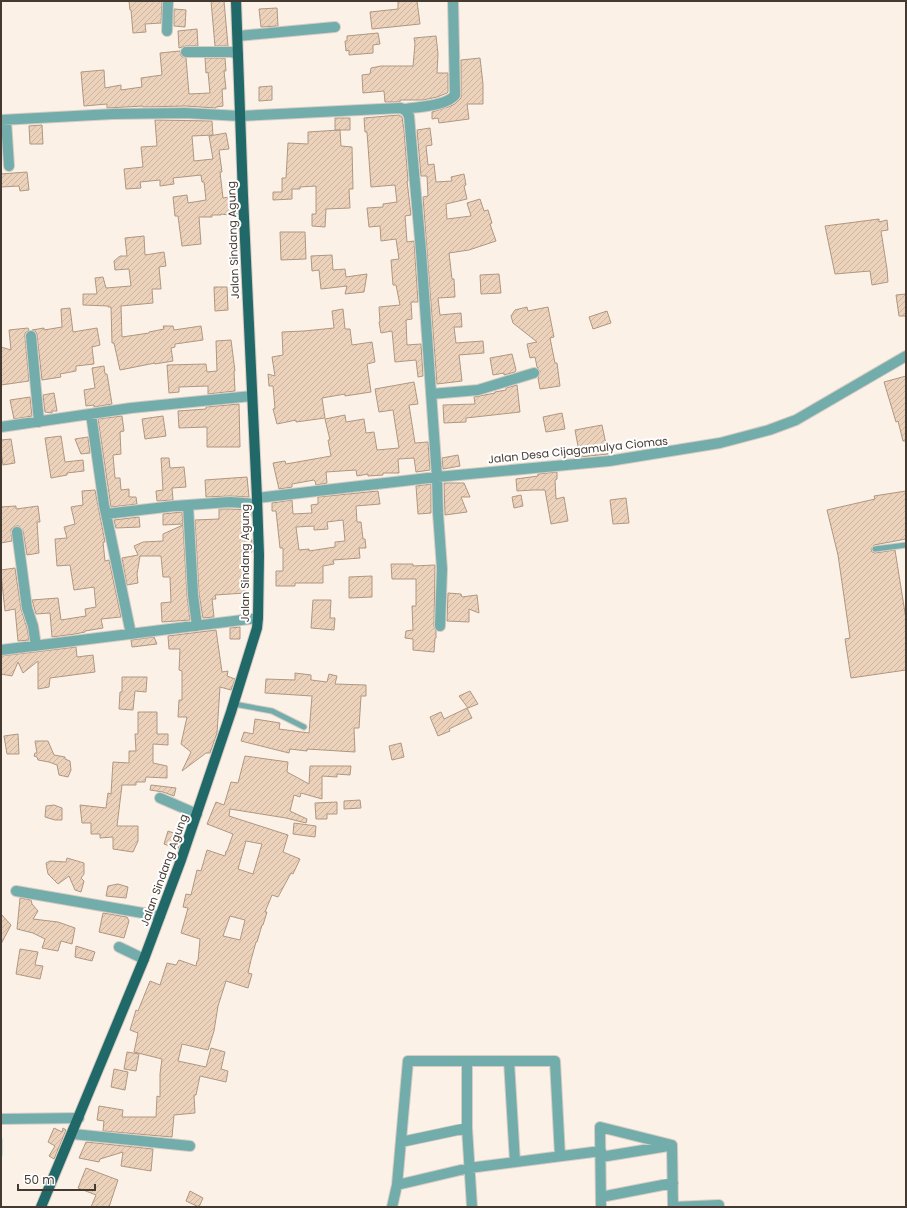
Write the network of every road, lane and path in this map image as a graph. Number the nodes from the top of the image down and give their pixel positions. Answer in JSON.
{"nodes":[{"id":1,"x":168,"y":1,"type":"edge"},
{"id":2,"x":236,"y":1,"type":"edge"},
{"id":3,"x":453,"y":1,"type":"edge"},
{"id":4,"x":335,"y":27,"type":"dead end"},
{"id":5,"x":167,"y":31,"type":"dead end"},
{"id":6,"x":238,"y":36,"type":"junction"},
{"id":7,"x":186,"y":52,"type":"dead end"},
{"id":8,"x":238,"y":55,"type":"junction"},
{"id":9,"x":404,"y":109,"type":"junction"},
{"id":10,"x":240,"y":116,"type":"junction"},
{"id":11,"x":4,"y":120,"type":"edge"},
{"id":12,"x":9,"y":166,"type":"dead end"},
{"id":13,"x":31,"y":336,"type":"dead end"},
{"id":14,"x":906,"y":356,"type":"edge"},
{"id":15,"x":534,"y":373,"type":"dead end"},
{"id":16,"x":431,"y":394,"type":"junction"},
{"id":17,"x":252,"y":396,"type":"junction"},
{"id":18,"x":92,"y":414,"type":"junction"},
{"id":19,"x":39,"y":422,"type":"junction"},
{"id":20,"x":1,"y":427,"type":"edge"},
{"id":21,"x":437,"y":477,"type":"junction"},
{"id":22,"x":257,"y":501,"type":"junction"},
{"id":23,"x":188,"y":505,"type":"junction"},
{"id":24,"x":106,"y":514,"type":"junction"},
{"id":25,"x":17,"y":532,"type":"dead end"},
{"id":26,"x":906,"y":545,"type":"edge"},
{"id":27,"x":876,"y":550,"type":"dead end"},
{"id":28,"x":258,"y":618,"type":"junction"},
{"id":29,"x":197,"y":626,"type":"junction"},
{"id":30,"x":440,"y":626,"type":"dead end"},
{"id":31,"x":131,"y":634,"type":"junction"},
{"id":32,"x":36,"y":646,"type":"junction"},
{"id":33,"x":1,"y":650,"type":"edge"},
{"id":34,"x":234,"y":704,"type":"junction"},
{"id":35,"x":304,"y":727,"type":"dead end"},
{"id":36,"x":160,"y":798,"type":"dead end"},
{"id":37,"x":197,"y":814,"type":"junction"},
{"id":38,"x":16,"y":891,"type":"dead end"},
{"id":39,"x":160,"y":916,"type":"junction"},
{"id":40,"x":119,"y":947,"type":"dead end"},
{"id":41,"x":144,"y":959,"type":"junction"},
{"id":42,"x":467,"y":1061,"type":"junction"},
{"id":43,"x":510,"y":1061,"type":"junction"},
{"id":44,"x":79,"y":1118,"type":"junction"},
{"id":45,"x":1,"y":1120,"type":"edge"},
{"id":46,"x":467,"y":1128,"type":"junction"},
{"id":47,"x":73,"y":1134,"type":"junction"},
{"id":48,"x":400,"y":1142,"type":"junction"},
{"id":49,"x":672,"y":1145,"type":"junction"},
{"id":50,"x":190,"y":1146,"type":"dead end"},
{"id":51,"x":601,"y":1154,"type":"junction"},
{"id":52,"x":560,"y":1156,"type":"junction"},
{"id":53,"x":515,"y":1162,"type":"junction"},
{"id":54,"x":469,"y":1168,"type":"junction"},
{"id":55,"x":673,"y":1183,"type":"junction"},
{"id":56,"x":397,"y":1185,"type":"junction"},
{"id":57,"x":601,"y":1202,"type":"edge"},
{"id":58,"x":719,"y":1205,"type":"dead end"},
{"id":59,"x":42,"y":1207,"type":"edge"},
{"id":60,"x":392,"y":1207,"type":"edge"},
{"id":61,"x":472,"y":1207,"type":"edge"},
{"id":62,"x":673,"y":1207,"type":"edge"}],
"edges":[{"from":1,"to":5,"type":"street"},
{"from":2,"to":6,"type":"main road","name":"Jalan Sindang Agung"},
{"from":3,"to":9,"type":"street"},
{"from":4,"to":6,"type":"street"},
{"from":6,"to":8,"type":"main road","name":"Jalan Sindang Agung"},
{"from":7,"to":8,"type":"street"},
{"from":8,"to":10,"type":"main road","name":"Jalan Sindang Agung"},
{"from":9,"to":10,"type":"street"},
{"from":9,"to":16,"type":"street"},
{"from":10,"to":11,"type":"street"},
{"from":10,"to":17,"type":"main road","name":"Jalan Sindang Agung"},
{"from":11,"to":12,"type":"street"},
{"from":13,"to":19,"type":"street"},
{"from":14,"to":21,"type":"street","name":"Jalan Desa Cijagamulya Ciomas"},
{"from":15,"to":16,"type":"street"},
{"from":16,"to":21,"type":"street"},
{"from":17,"to":18,"type":"street"},
{"from":17,"to":22,"type":"main road","name":"Jalan Sindang Agung"},
{"from":18,"to":19,"type":"street"},
{"from":18,"to":24,"type":"street"},
{"from":19,"to":20,"type":"street"},
{"from":21,"to":22,"type":"street","name":"Jalan Desa Cijagamulya Ciomas"},
{"from":21,"to":30,"type":"street"},
{"from":22,"to":23,"type":"street","name":"Jalan Desa Cijagamulya Ciomas"},
{"from":22,"to":28,"type":"main road","name":"Jalan Sindang Agung"},
{"from":23,"to":24,"type":"street","name":"Jalan Desa Cijagamulya Ciomas"},
{"from":23,"to":29,"type":"street"},
{"from":24,"to":31,"type":"street"},
{"from":25,"to":32,"type":"street"},
{"from":26,"to":27,"type":"lane"},
{"from":28,"to":29,"type":"street"},
{"from":28,"to":34,"type":"main road","name":"Jalan Sindang Agung"},
{"from":29,"to":31,"type":"street"},
{"from":31,"to":32,"type":"street"},
{"from":32,"to":33,"type":"street"},
{"from":34,"to":35,"type":"lane"},
{"from":34,"to":37,"type":"main road","name":"Jalan Sindang Agung"},
{"from":36,"to":37,"type":"street"},
{"from":37,"to":39,"type":"main road","name":"Jalan Sindang Agung"},
{"from":38,"to":39,"type":"street"},
{"from":39,"to":41,"type":"main road","name":"Jalan Sindang Agung"},
{"from":40,"to":41,"type":"street"},
{"from":41,"to":44,"type":"main road","name":"Jalan Sindang Agung"},
{"from":42,"to":43,"type":"street"},
{"from":42,"to":46,"type":"street"},
{"from":42,"to":48,"type":"street"},
{"from":43,"to":52,"type":"street"},
{"from":43,"to":53,"type":"street"},
{"from":44,"to":45,"type":"street"},
{"from":44,"to":47,"type":"main road","name":"Jalan Sindang Agung"},
{"from":46,"to":48,"type":"street"},
{"from":46,"to":54,"type":"street"},
{"from":47,"to":50,"type":"street"},
{"from":47,"to":59,"type":"main road","name":"Jalan Sindang Agung"},
{"from":48,"to":56,"type":"street"},
{"from":49,"to":51,"type":"street"},
{"from":49,"to":51,"type":"street"},
{"from":49,"to":55,"type":"street"},
{"from":51,"to":52,"type":"street"},
{"from":51,"to":57,"type":"street"},
{"from":52,"to":53,"type":"street"},
{"from":53,"to":54,"type":"street"},
{"from":54,"to":56,"type":"street"},
{"from":54,"to":61,"type":"street"},
{"from":55,"to":57,"type":"street"},
{"from":55,"to":62,"type":"street"},
{"from":56,"to":60,"type":"street"},
{"from":58,"to":62,"type":"street"}]}
